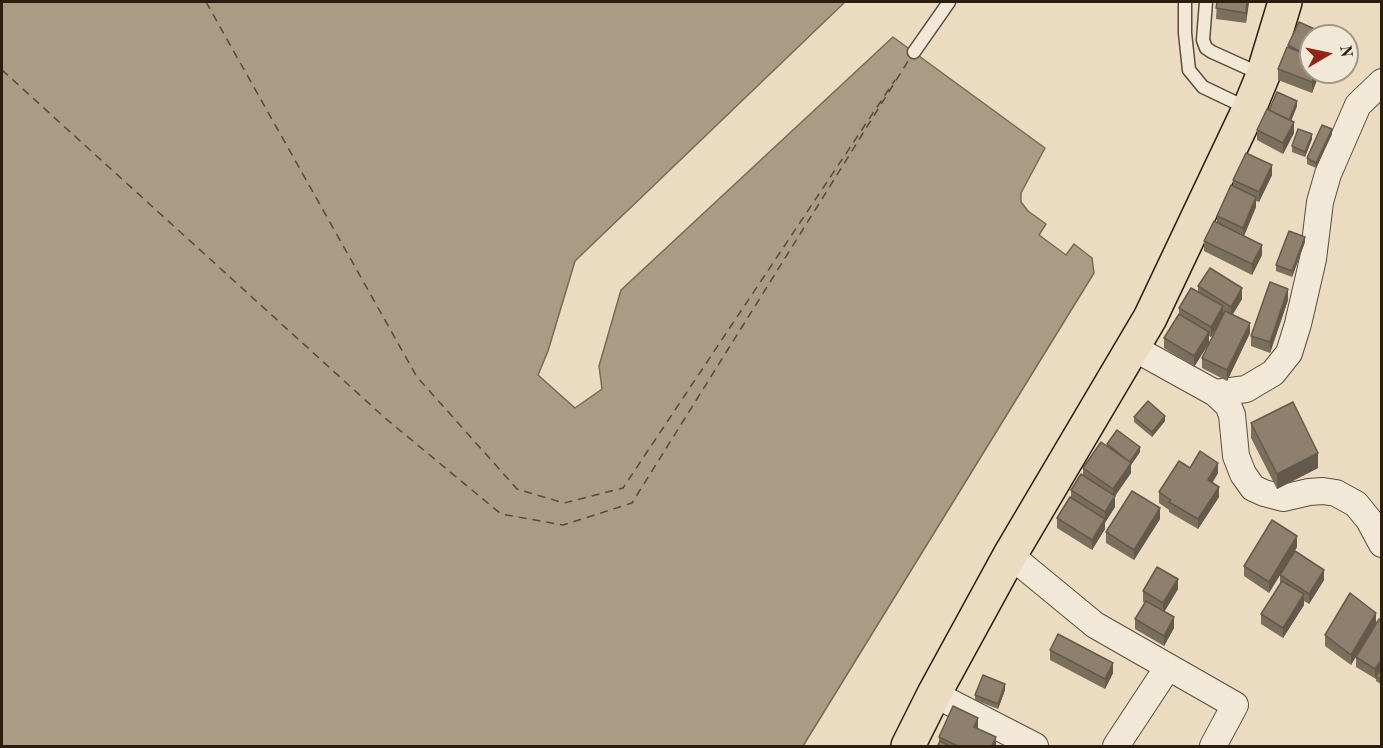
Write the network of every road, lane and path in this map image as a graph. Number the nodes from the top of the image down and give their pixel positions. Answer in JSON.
{"nodes":[{"id":1,"x":949,"y":2,"type":"edge"},
{"id":2,"x":1185,"y":2,"type":"edge"},
{"id":3,"x":1206,"y":2,"type":"edge"},
{"id":4,"x":1285,"y":2,"type":"edge"},
{"id":5,"x":914,"y":52,"type":"dead end"},
{"id":6,"x":1263,"y":75,"type":"junction"},
{"id":7,"x":1382,"y":82,"type":"edge"},
{"id":8,"x":1249,"y":109,"type":"junction"},
{"id":9,"x":1132,"y":347,"type":"junction"},
{"id":10,"x":1215,"y":393,"type":"junction"},
{"id":11,"x":1382,"y":544,"type":"edge"},
{"id":12,"x":1010,"y":555,"type":"junction"},
{"id":13,"x":1168,"y":668,"type":"junction"},
{"id":14,"x":934,"y":694,"type":"junction"},
{"id":15,"x":908,"y":747,"type":"edge"},
{"id":16,"x":1035,"y":747,"type":"edge"},
{"id":17,"x":1116,"y":747,"type":"edge"},
{"id":18,"x":1213,"y":747,"type":"edge"}],
"edges":[{"from":1,"to":5,"type":"lane"},
{"from":2,"to":8,"type":"lane"},
{"from":3,"to":6,"type":"lane"},
{"from":4,"to":6,"type":"highway"},
{"from":6,"to":8,"type":"highway"},
{"from":7,"to":10,"type":"street"},
{"from":8,"to":9,"type":"highway"},
{"from":9,"to":10,"type":"street"},
{"from":9,"to":12,"type":"highway"},
{"from":10,"to":11,"type":"street"},
{"from":12,"to":13,"type":"street"},
{"from":12,"to":14,"type":"highway"},
{"from":13,"to":17,"type":"street"},
{"from":13,"to":18,"type":"street"},
{"from":14,"to":15,"type":"highway"},
{"from":14,"to":16,"type":"street"}]}
